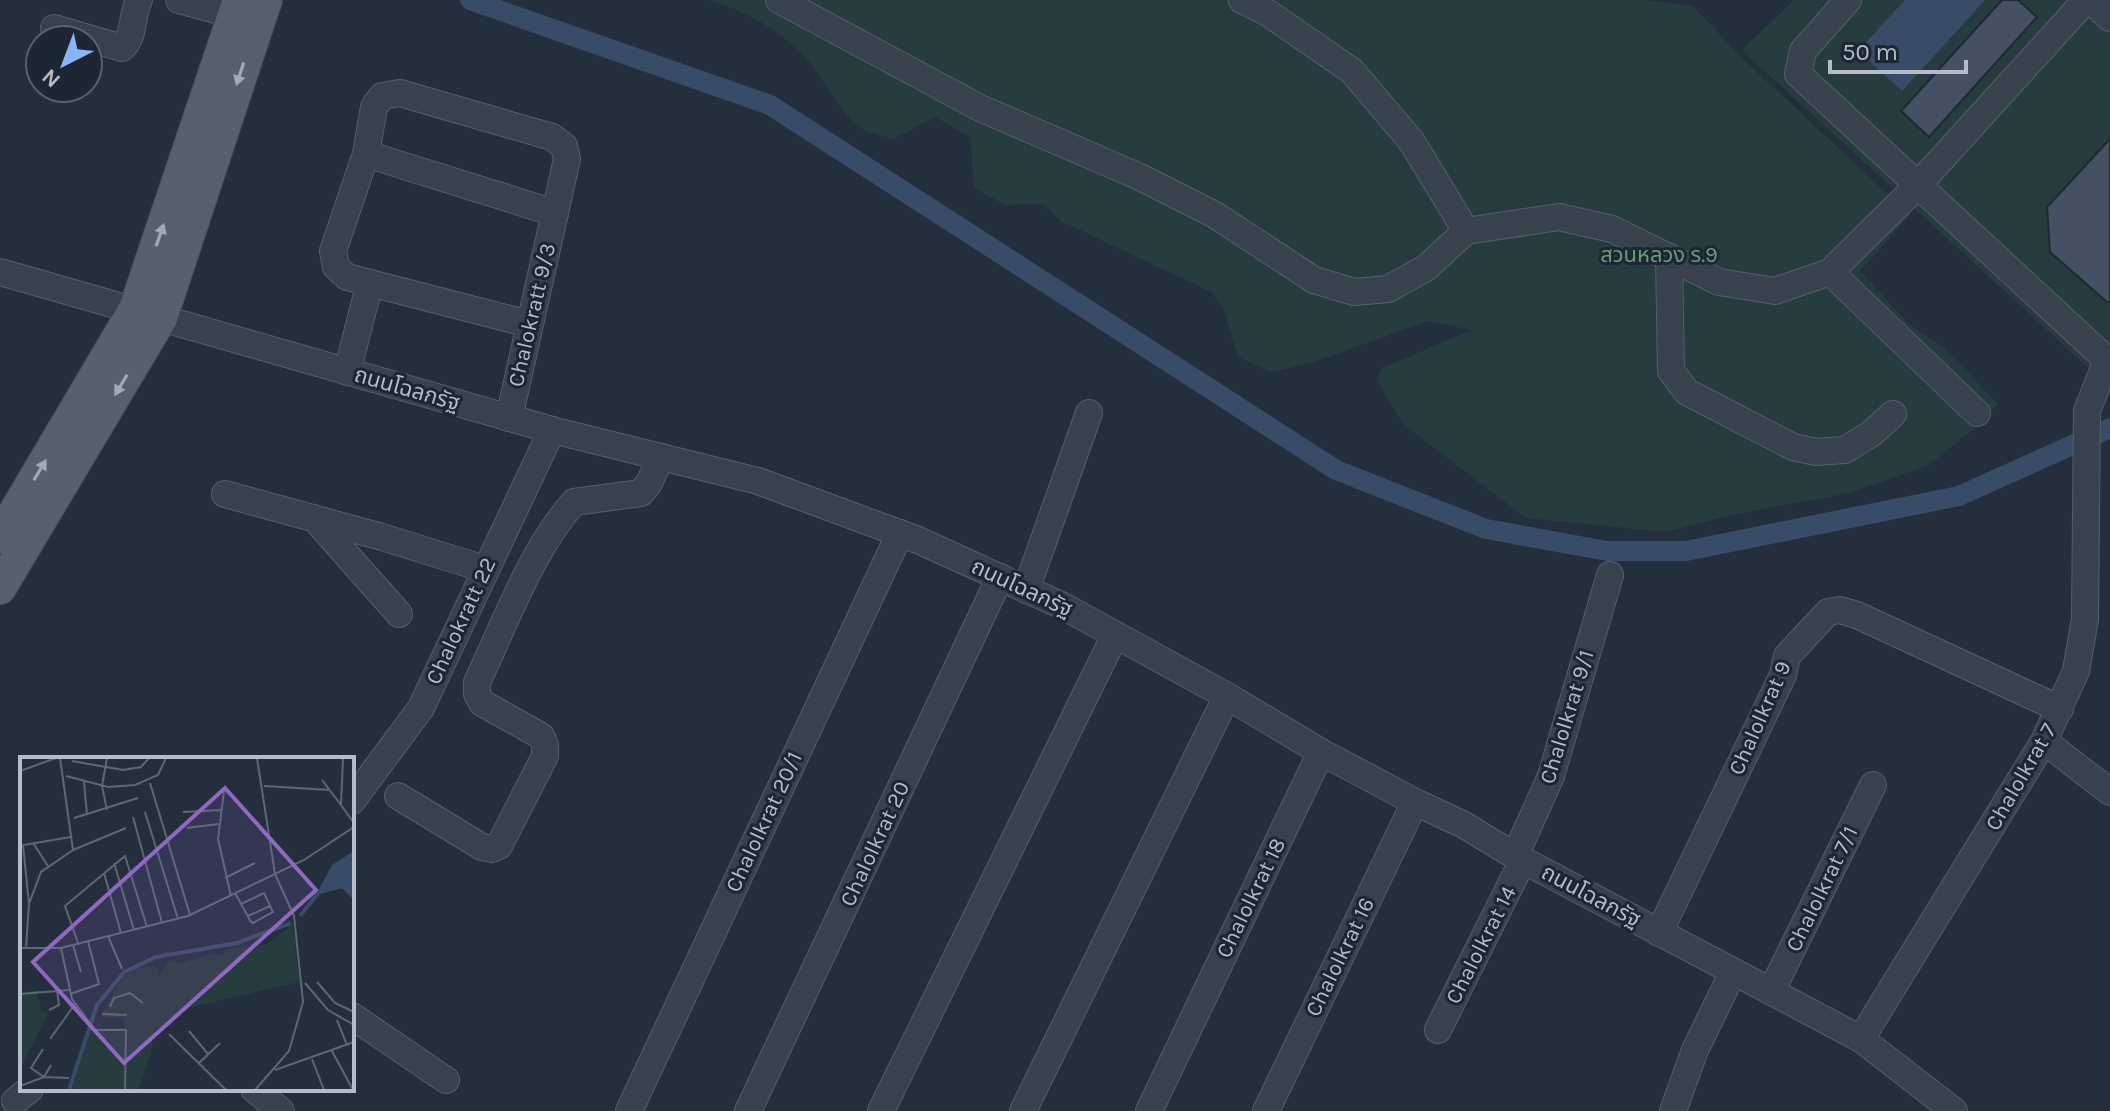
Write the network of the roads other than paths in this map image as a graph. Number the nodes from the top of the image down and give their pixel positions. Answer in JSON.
{"nodes":[{"id":1,"x":139,"y":0,"type":"edge"},
{"id":2,"x":179,"y":0,"type":"edge"},
{"id":3,"x":266,"y":0,"type":"edge"},
{"id":4,"x":779,"y":0,"type":"edge"},
{"id":5,"x":1242,"y":0,"type":"edge"},
{"id":6,"x":1848,"y":0,"type":"edge"},
{"id":7,"x":2088,"y":0,"type":"edge"},
{"id":8,"x":237,"y":7,"type":"edge"},
{"id":9,"x":2110,"y":18,"type":"edge"},
{"id":10,"x":104,"y":43,"type":"edge"},
{"id":11,"x":366,"y":154,"type":"junction"},
{"id":12,"x":1918,"y":185,"type":"junction"},
{"id":13,"x":555,"y":213,"type":"junction"},
{"id":14,"x":1466,"y":231,"type":"junction"},
{"id":15,"x":1669,"y":257,"type":"junction"},
{"id":16,"x":0,"y":272,"type":"edge"},
{"id":17,"x":1830,"y":272,"type":"junction"},
{"id":18,"x":370,"y":283,"type":"junction"},
{"id":19,"x":148,"y":314,"type":"junction"},
{"id":20,"x":529,"y":324,"type":"junction"},
{"id":21,"x":2108,"y":359,"type":"edge"},
{"id":22,"x":347,"y":372,"type":"junction"},
{"id":23,"x":1089,"y":413,"type":"dead end"},
{"id":24,"x":1977,"y":413,"type":"dead end"},
{"id":25,"x":1893,"y":414,"type":"dead end"},
{"id":26,"x":509,"y":418,"type":"junction"},
{"id":27,"x":552,"y":430,"type":"junction"},
{"id":28,"x":661,"y":457,"type":"junction"},
{"id":29,"x":225,"y":494,"type":"dead end"},
{"id":30,"x":314,"y":518,"type":"junction"},
{"id":31,"x":900,"y":533,"type":"junction"},
{"id":32,"x":0,"y":537,"type":"edge"},
{"id":33,"x":485,"y":569,"type":"junction"},
{"id":34,"x":1610,"y":575,"type":"dead end"},
{"id":35,"x":1000,"y":577,"type":"junction"},
{"id":36,"x":0,"y":588,"type":"edge"},
{"id":37,"x":1026,"y":590,"type":"junction"},
{"id":38,"x":399,"y":614,"type":"dead end"},
{"id":39,"x":2097,"y":616,"type":"edge"},
{"id":40,"x":1115,"y":635,"type":"junction"},
{"id":41,"x":1227,"y":696,"type":"junction"},
{"id":42,"x":2060,"y":709,"type":"junction"},
{"id":43,"x":2044,"y":741,"type":"junction"},
{"id":44,"x":1321,"y":752,"type":"junction"},
{"id":45,"x":1873,"y":785,"type":"dead end"},
{"id":46,"x":2110,"y":792,"type":"edge"},
{"id":47,"x":398,"y":796,"type":"dead end"},
{"id":48,"x":354,"y":798,"type":"edge"},
{"id":49,"x":1415,"y":802,"type":"junction"},
{"id":50,"x":1519,"y":858,"type":"junction"},
{"id":51,"x":1659,"y":933,"type":"junction"},
{"id":52,"x":1733,"y":972,"type":"junction"},
{"id":53,"x":1771,"y":992,"type":"junction"},
{"id":54,"x":354,"y":1017,"type":"edge"},
{"id":55,"x":1438,"y":1030,"type":"dead end"},
{"id":56,"x":1861,"y":1039,"type":"junction"},
{"id":57,"x":446,"y":1080,"type":"dead end"},
{"id":58,"x":256,"y":1091,"type":"edge"},
{"id":59,"x":281,"y":1111,"type":"edge"},
{"id":60,"x":629,"y":1111,"type":"edge"},
{"id":61,"x":748,"y":1111,"type":"edge"},
{"id":62,"x":881,"y":1111,"type":"edge"},
{"id":63,"x":1023,"y":1111,"type":"edge"},
{"id":64,"x":1149,"y":1111,"type":"edge"},
{"id":65,"x":1266,"y":1111,"type":"edge"},
{"id":66,"x":1673,"y":1111,"type":"edge"},
{"id":67,"x":1954,"y":1111,"type":"edge"}],
"edges":[{"from":1,"to":10,"type":"street"},
{"from":2,"to":8,"type":"street"},
{"from":3,"to":19,"type":"main road","one_way":true},
{"from":4,"to":14,"type":"street"},
{"from":5,"to":14,"type":"street"},
{"from":6,"to":12,"type":"street"},
{"from":7,"to":9,"type":"street"},
{"from":7,"to":12,"type":"street"},
{"from":19,"to":8,"type":"main road","one_way":true},
{"from":11,"to":13,"type":"street"},
{"from":11,"to":13,"type":"street","name":"Chalokratt 9/3"},
{"from":11,"to":18,"type":"street"},
{"from":12,"to":17,"type":"street"},
{"from":12,"to":21,"type":"street"},
{"from":13,"to":20,"type":"street","name":"Chalokratt 9/3"},
{"from":14,"to":15,"type":"street"},
{"from":15,"to":17,"type":"street"},
{"from":15,"to":25,"type":"street"},
{"from":16,"to":19,"type":"street","name":"ถนนโฉลกรัฐ"},
{"from":17,"to":24,"type":"street"},
{"from":18,"to":20,"type":"street"},
{"from":18,"to":22,"type":"street"},
{"from":19,"to":22,"type":"street","name":"ถนนโฉลกรัฐ"},
{"from":32,"to":19,"type":"main road","one_way":true},
{"from":19,"to":36,"type":"main road","one_way":true},
{"from":20,"to":26,"type":"street","name":"Chalokratt 9/3"},
{"from":21,"to":39,"type":"street","name":"Chalolkrat 7"},
{"from":22,"to":26,"type":"street","name":"ถนนโฉลกรัฐ"},
{"from":23,"to":37,"type":"street"},
{"from":26,"to":27,"type":"street","name":"ถนนโฉลกรัฐ"},
{"from":27,"to":28,"type":"street","name":"ถนนโฉลกรัฐ"},
{"from":27,"to":33,"type":"street","name":"Chalokratt 22"},
{"from":28,"to":31,"type":"street","name":"ถนนโฉลกรัฐ"},
{"from":28,"to":47,"type":"street"},
{"from":29,"to":30,"type":"street"},
{"from":30,"to":33,"type":"street"},
{"from":30,"to":38,"type":"street"},
{"from":31,"to":35,"type":"street","name":"ถนนโฉลกรัฐ"},
{"from":31,"to":60,"type":"street","name":"Chalolkrat 20/1"},
{"from":33,"to":48,"type":"street","name":"Chalokratt 22"},
{"from":34,"to":50,"type":"street","name":"Chalolkrat 9/1"},
{"from":35,"to":37,"type":"street","name":"ถนนโฉลกรัฐ"},
{"from":35,"to":61,"type":"street","name":"Chalolkrat 20"},
{"from":37,"to":40,"type":"street","name":"ถนนโฉลกรัฐ"},
{"from":39,"to":42,"type":"street","name":"Chalolkrat 7"},
{"from":40,"to":41,"type":"street","name":"ถนนโฉลกรัฐ"},
{"from":40,"to":62,"type":"street"},
{"from":41,"to":44,"type":"street","name":"ถนนโฉลกรัฐ"},
{"from":41,"to":63,"type":"street"},
{"from":42,"to":43,"type":"street","name":"Chalolkrat 7"},
{"from":42,"to":51,"type":"street","name":"Chalolkrat 9"},
{"from":43,"to":46,"type":"street"},
{"from":43,"to":56,"type":"street","name":"Chalolkrat 7"},
{"from":44,"to":49,"type":"street","name":"ถนนโฉลกรัฐ"},
{"from":44,"to":64,"type":"street","name":"Chalolkrat 18"},
{"from":45,"to":53,"type":"street","name":"Chalolkrat 7/1"},
{"from":49,"to":50,"type":"street","name":"ถนนโฉลกรัฐ"},
{"from":49,"to":65,"type":"street","name":"Chalolkrat 16"},
{"from":50,"to":51,"type":"street","name":"ถนนโฉลกรัฐ"},
{"from":50,"to":55,"type":"street","name":"Chalolkrat 14"},
{"from":51,"to":52,"type":"street","name":"ถนนโฉลกรัฐ"},
{"from":52,"to":53,"type":"street","name":"ถนนโฉลกรัฐ"},
{"from":52,"to":66,"type":"street"},
{"from":53,"to":56,"type":"street","name":"ถนนโฉลกรัฐ"},
{"from":54,"to":57,"type":"street"},
{"from":56,"to":67,"type":"street","name":"ถนนโฉลกรัฐ"},
{"from":58,"to":59,"type":"street"}]}
